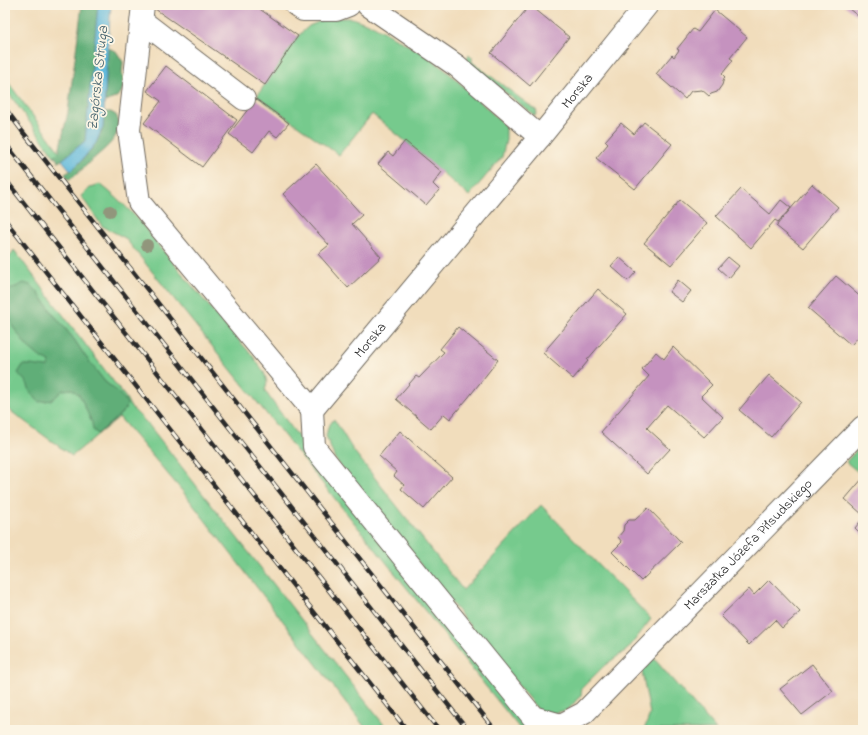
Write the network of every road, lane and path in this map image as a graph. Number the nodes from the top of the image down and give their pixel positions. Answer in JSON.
{"nodes":[{"id":1,"x":296,"y":5,"type":"edge"},
{"id":2,"x":349,"y":5,"type":"edge"},
{"id":3,"x":368,"y":5,"type":"edge"},
{"id":4,"x":647,"y":5,"type":"edge"},
{"id":5,"x":142,"y":13,"type":"edge"},
{"id":6,"x":244,"y":99,"type":"dead end"},
{"id":7,"x":540,"y":137,"type":"junction"},
{"id":8,"x":312,"y":410,"type":"junction"},
{"id":9,"x":863,"y":427,"type":"edge"}],
"edges":[{"from":1,"to":2,"type":"street"},
{"from":3,"to":7,"type":"street"},
{"from":4,"to":7,"type":"street","name":"Morska"},
{"from":5,"to":6,"type":"street"},
{"from":5,"to":8,"type":"street"},
{"from":7,"to":8,"type":"street","name":"Morska"},
{"from":8,"to":9,"type":"street","name":"Marszałka Józefa Piłsudskiego"}]}
